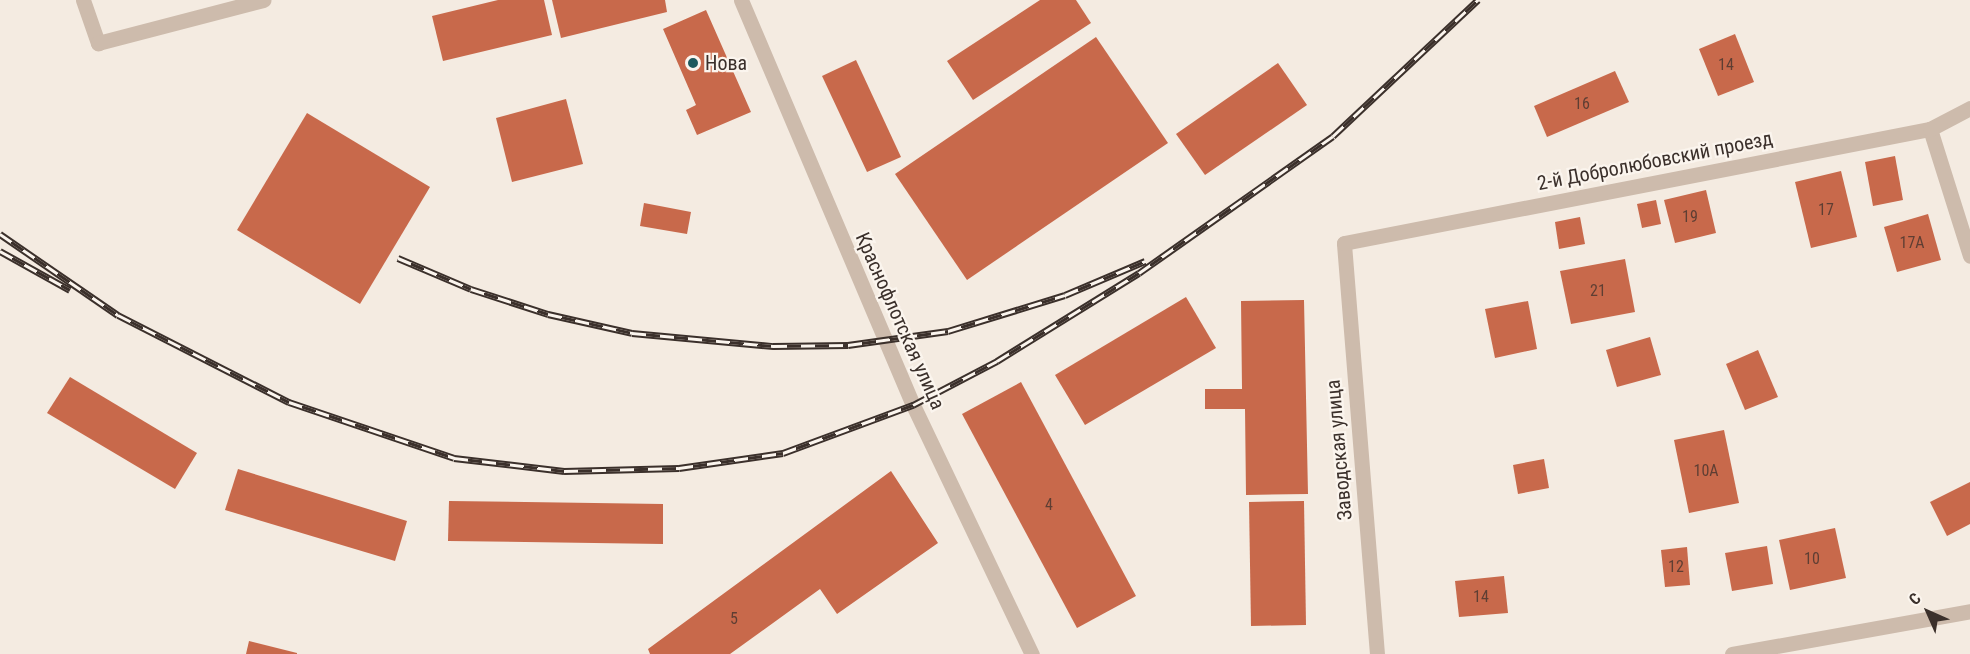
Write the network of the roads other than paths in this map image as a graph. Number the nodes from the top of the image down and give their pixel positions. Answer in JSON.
{"nodes":[{"id":1,"x":83,"y":0,"type":"edge"},
{"id":2,"x":262,"y":0,"type":"edge"},
{"id":3,"x":741,"y":0,"type":"edge"},
{"id":4,"x":1970,"y":108,"type":"edge"},
{"id":5,"x":1930,"y":129,"type":"junction"},
{"id":6,"x":1344,"y":243,"type":"joint"},
{"id":7,"x":1970,"y":256,"type":"edge"},
{"id":8,"x":1970,"y":611,"type":"edge"},
{"id":9,"x":1032,"y":654,"type":"edge"},
{"id":10,"x":1377,"y":654,"type":"edge"},
{"id":11,"x":1732,"y":654,"type":"edge"}],
"edges":[{"from":1,"to":2,"type":"street"},
{"from":3,"to":9,"type":"street","name":"Краснофлотская улица"},
{"from":4,"to":5,"type":"street","name":"2-й Добролюбовский проезд"},
{"from":5,"to":6,"type":"street","name":"2-й Добролюбовский проезд"},
{"from":5,"to":7,"type":"street"},
{"from":6,"to":10,"type":"street","name":"Заводская улица"},
{"from":8,"to":11,"type":"street"}]}
